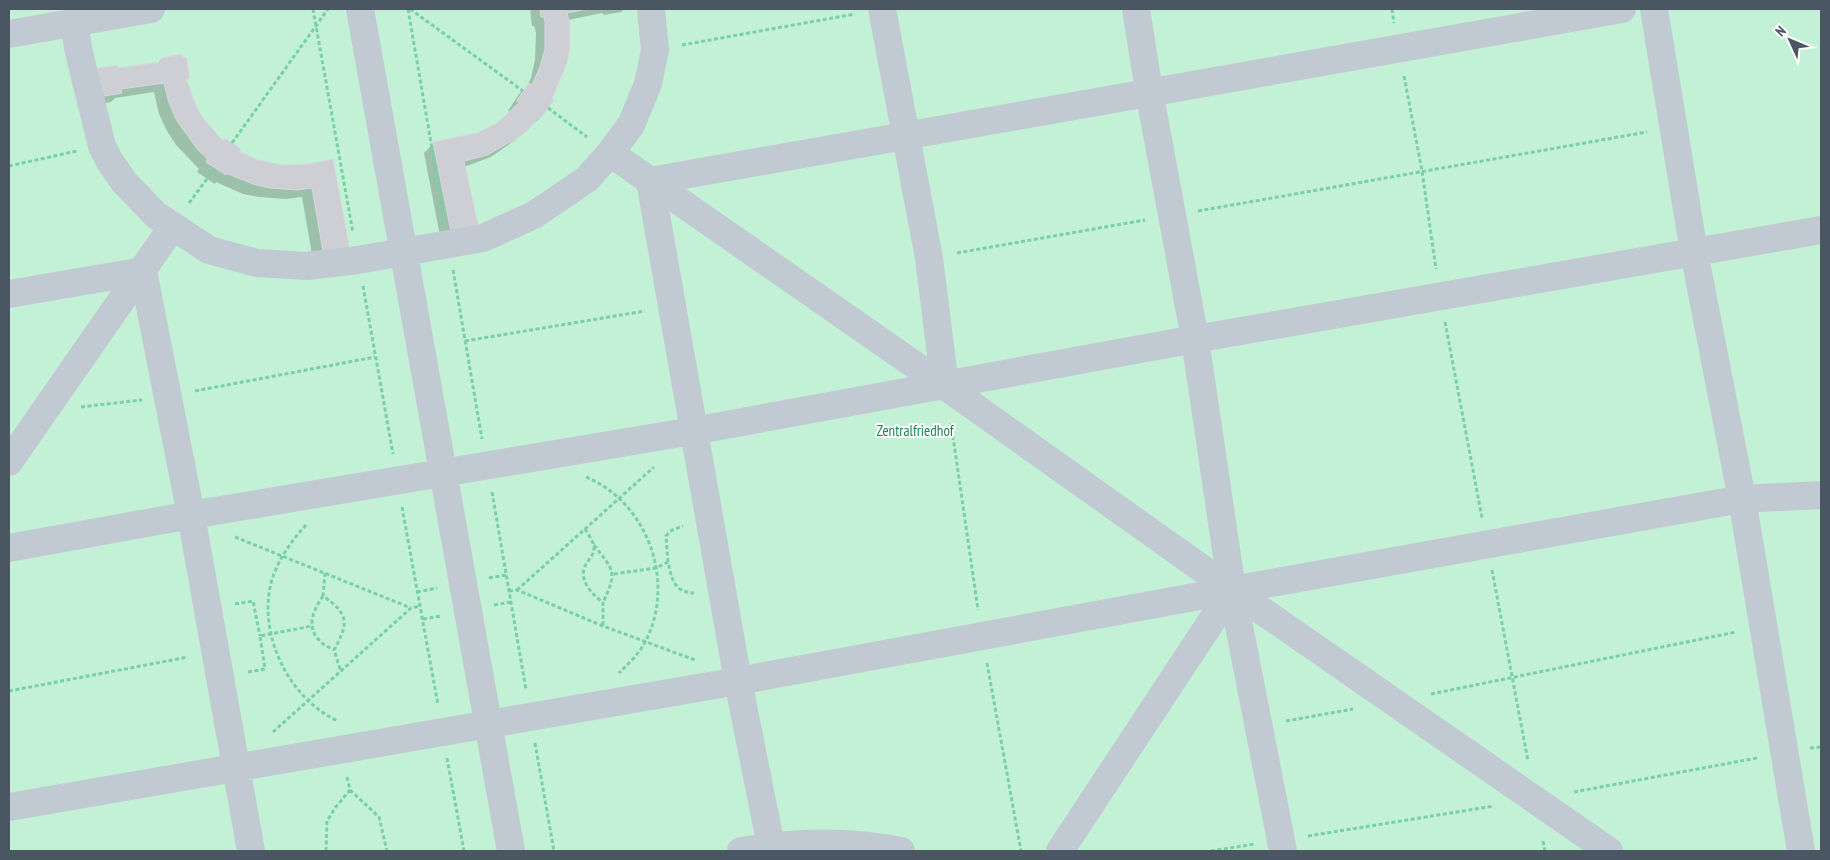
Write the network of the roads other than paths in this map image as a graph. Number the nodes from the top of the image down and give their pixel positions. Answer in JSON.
{"nodes":[{"id":1,"x":151,"y":9,"type":"edge"},
{"id":2,"x":360,"y":9,"type":"edge"},
{"id":3,"x":651,"y":9,"type":"edge"},
{"id":4,"x":882,"y":9,"type":"edge"},
{"id":5,"x":1136,"y":9,"type":"edge"},
{"id":6,"x":1622,"y":9,"type":"edge"},
{"id":7,"x":1654,"y":9,"type":"edge"},
{"id":8,"x":40,"y":19,"type":"edge"},
{"id":9,"x":74,"y":23,"type":"junction"},
{"id":10,"x":9,"y":34,"type":"edge"},
{"id":11,"x":1149,"y":91,"type":"junction"},
{"id":12,"x":906,"y":135,"type":"junction"},
{"id":13,"x":610,"y":153,"type":"junction"},
{"id":14,"x":650,"y":181,"type":"junction"},
{"id":15,"x":173,"y":226,"type":"junction"},
{"id":16,"x":1821,"y":230,"type":"edge"},
{"id":17,"x":1694,"y":252,"type":"junction"},
{"id":18,"x":404,"y":253,"type":"junction"},
{"id":19,"x":143,"y":271,"type":"junction"},
{"id":20,"x":9,"y":294,"type":"edge"},
{"id":21,"x":1195,"y":339,"type":"junction"},
{"id":22,"x":945,"y":386,"type":"junction"},
{"id":23,"x":693,"y":431,"type":"junction"},
{"id":24,"x":9,"y":462,"type":"edge"},
{"id":25,"x":443,"y":472,"type":"junction"},
{"id":26,"x":1821,"y":495,"type":"edge"},
{"id":27,"x":1742,"y":498,"type":"junction"},
{"id":28,"x":191,"y":515,"type":"junction"},
{"id":29,"x":9,"y":548,"type":"edge"},
{"id":30,"x":1232,"y":590,"type":"junction"},
{"id":31,"x":738,"y":681,"type":"junction"},
{"id":32,"x":488,"y":725,"type":"junction"},
{"id":33,"x":236,"y":767,"type":"junction"},
{"id":34,"x":9,"y":807,"type":"edge"},
{"id":35,"x":771,"y":849,"type":"edge"},
{"id":36,"x":251,"y":851,"type":"edge"},
{"id":37,"x":511,"y":851,"type":"edge"},
{"id":38,"x":741,"y":851,"type":"edge"},
{"id":39,"x":901,"y":851,"type":"edge"},
{"id":40,"x":1060,"y":851,"type":"edge"},
{"id":41,"x":1282,"y":851,"type":"edge"},
{"id":42,"x":1609,"y":851,"type":"edge"},
{"id":43,"x":1801,"y":851,"type":"edge"}],
"edges":[{"from":1,"to":9,"type":"street"},
{"from":2,"to":18,"type":"street"},
{"from":3,"to":13,"type":"street"},
{"from":4,"to":12,"type":"street"},
{"from":5,"to":11,"type":"street"},
{"from":6,"to":11,"type":"street"},
{"from":7,"to":17,"type":"street"},
{"from":8,"to":9,"type":"street"},
{"from":8,"to":10,"type":"street"},
{"from":9,"to":15,"type":"street"},
{"from":11,"to":12,"type":"street"},
{"from":11,"to":21,"type":"street"},
{"from":12,"to":14,"type":"street"},
{"from":12,"to":22,"type":"street"},
{"from":13,"to":14,"type":"street"},
{"from":13,"to":18,"type":"street"},
{"from":14,"to":22,"type":"street"},
{"from":14,"to":23,"type":"street"},
{"from":15,"to":18,"type":"street"},
{"from":15,"to":19,"type":"street"},
{"from":16,"to":17,"type":"street"},
{"from":17,"to":21,"type":"street"},
{"from":17,"to":27,"type":"street"},
{"from":18,"to":25,"type":"street"},
{"from":19,"to":20,"type":"street"},
{"from":19,"to":24,"type":"street"},
{"from":19,"to":28,"type":"street"},
{"from":21,"to":22,"type":"street"},
{"from":21,"to":30,"type":"street"},
{"from":22,"to":23,"type":"street"},
{"from":22,"to":30,"type":"street"},
{"from":23,"to":25,"type":"street"},
{"from":23,"to":31,"type":"street"},
{"from":25,"to":28,"type":"street"},
{"from":25,"to":32,"type":"street"},
{"from":26,"to":27,"type":"street"},
{"from":27,"to":30,"type":"street"},
{"from":27,"to":43,"type":"street"},
{"from":28,"to":29,"type":"street"},
{"from":28,"to":33,"type":"street"},
{"from":30,"to":31,"type":"street"},
{"from":30,"to":40,"type":"street"},
{"from":30,"to":41,"type":"street"},
{"from":30,"to":42,"type":"street"},
{"from":31,"to":32,"type":"street"},
{"from":31,"to":35,"type":"street"},
{"from":32,"to":33,"type":"street"},
{"from":32,"to":37,"type":"street"},
{"from":33,"to":34,"type":"street"},
{"from":33,"to":36,"type":"street"},
{"from":35,"to":38,"type":"street"},
{"from":35,"to":39,"type":"street"}]}
